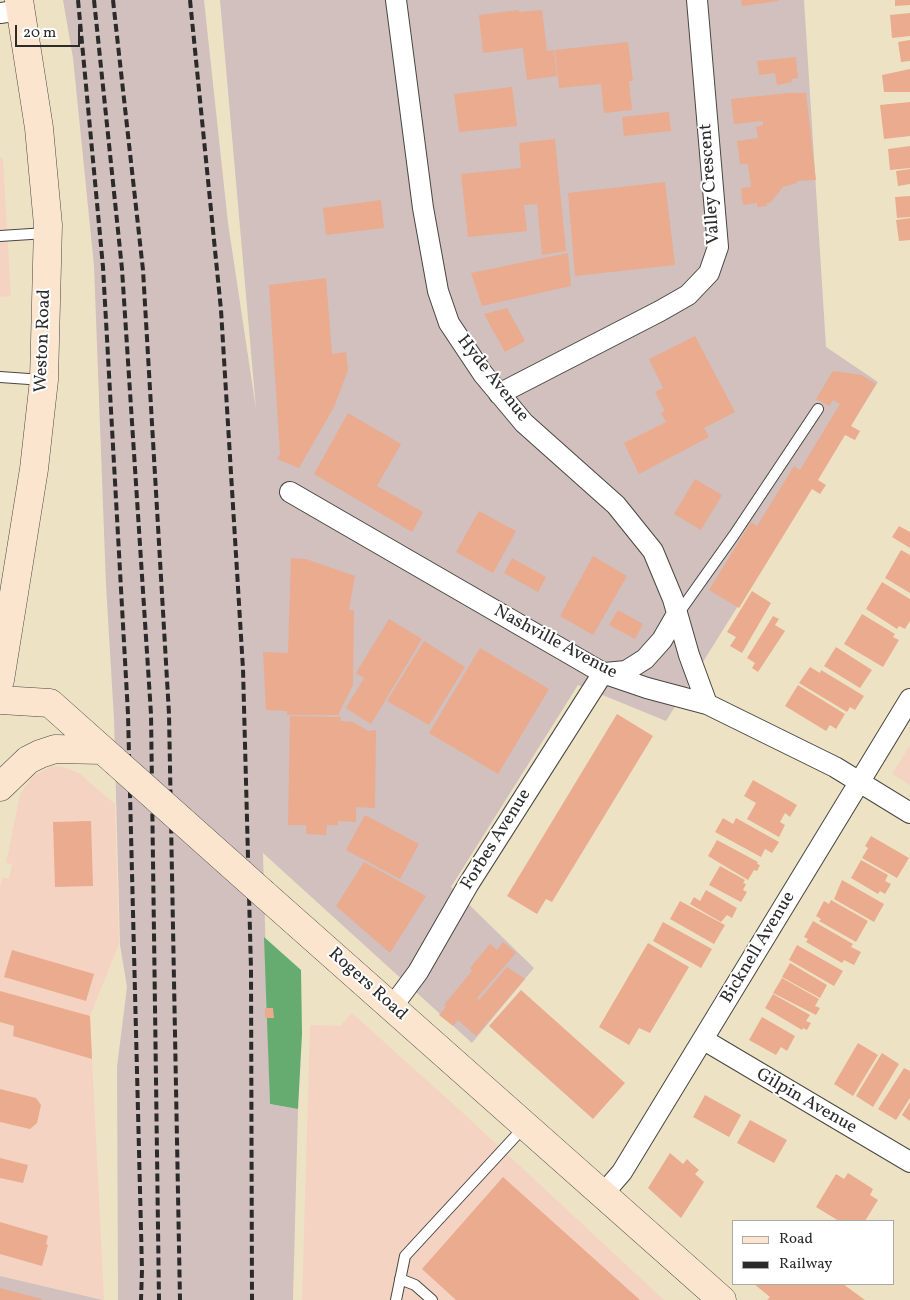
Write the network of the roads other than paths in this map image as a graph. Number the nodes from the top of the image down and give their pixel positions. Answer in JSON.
{"nodes":[{"id":1,"x":396,"y":0,"type":"edge"},
{"id":2,"x":697,"y":0,"type":"edge"},
{"id":3,"x":13,"y":7,"type":"edge"},
{"id":4,"x":47,"y":234,"type":"junction"},
{"id":5,"x":0,"y":236,"type":"edge"},
{"id":6,"x":0,"y":377,"type":"edge"},
{"id":7,"x":44,"y":380,"type":"junction"},
{"id":8,"x":499,"y":394,"type":"junction"},
{"id":9,"x":818,"y":408,"type":"dead end"},
{"id":10,"x":290,"y":492,"type":"dead end"},
{"id":11,"x":677,"y":614,"type":"junction"},
{"id":12,"x":603,"y":673,"type":"junction"},
{"id":13,"x":0,"y":680,"type":"edge"},
{"id":14,"x":910,"y":698,"type":"edge"},
{"id":15,"x":0,"y":700,"type":"edge"},
{"id":16,"x":707,"y":704,"type":"junction"},
{"id":17,"x":108,"y":756,"type":"junction"},
{"id":18,"x":860,"y":782,"type":"junction"},
{"id":19,"x":0,"y":787,"type":"edge"},
{"id":20,"x":910,"y":813,"type":"edge"},
{"id":21,"x":392,"y":1007,"type":"junction"},
{"id":22,"x":704,"y":1040,"type":"junction"},
{"id":23,"x":524,"y":1126,"type":"junction"},
{"id":24,"x":910,"y":1162,"type":"edge"},
{"id":25,"x":603,"y":1194,"type":"junction"},
{"id":26,"x":400,"y":1279,"type":"junction"},
{"id":27,"x":396,"y":1300,"type":"edge"},
{"id":28,"x":432,"y":1300,"type":"edge"},
{"id":29,"x":722,"y":1300,"type":"edge"}],
"edges":[{"from":1,"to":8,"type":"street","name":"Hyde Avenue"},
{"from":2,"to":8,"type":"street","name":"Valley Crescent"},
{"from":3,"to":4,"type":"main road","name":"Weston Road"},
{"from":4,"to":5,"type":"lane"},
{"from":4,"to":7,"type":"main road","name":"Weston Road"},
{"from":6,"to":7,"type":"lane"},
{"from":7,"to":13,"type":"main road","name":"Weston Road"},
{"from":8,"to":11,"type":"street","name":"Hyde Avenue"},
{"from":9,"to":11,"type":"lane"},
{"from":10,"to":12,"type":"street","name":"Nashville Avenue"},
{"from":11,"to":12,"type":"street"},
{"from":11,"to":16,"type":"street","name":"Hyde Avenue"},
{"from":12,"to":16,"type":"street","name":"Nashville Avenue"},
{"from":12,"to":21,"type":"street","name":"Forbes Avenue"},
{"from":14,"to":18,"type":"street","name":"Bicknell Avenue"},
{"from":15,"to":17,"type":"main road","name":"Rogers Road"},
{"from":16,"to":18,"type":"street","name":"Nashville Avenue"},
{"from":17,"to":19,"type":"main road"},
{"from":17,"to":21,"type":"main road","name":"Rogers Road","bridge":true},
{"from":18,"to":20,"type":"street","name":"Nashville Avenue"},
{"from":18,"to":22,"type":"street","name":"Bicknell Avenue"},
{"from":21,"to":23,"type":"main road","name":"Rogers Road"},
{"from":22,"to":24,"type":"street","name":"Gilpin Avenue"},
{"from":22,"to":25,"type":"street","name":"Bicknell Avenue"},
{"from":23,"to":25,"type":"main road","name":"Rogers Road"},
{"from":23,"to":26,"type":"lane"},
{"from":25,"to":29,"type":"main road","name":"Rogers Road"},
{"from":26,"to":27,"type":"lane"},
{"from":26,"to":28,"type":"lane"}]}
